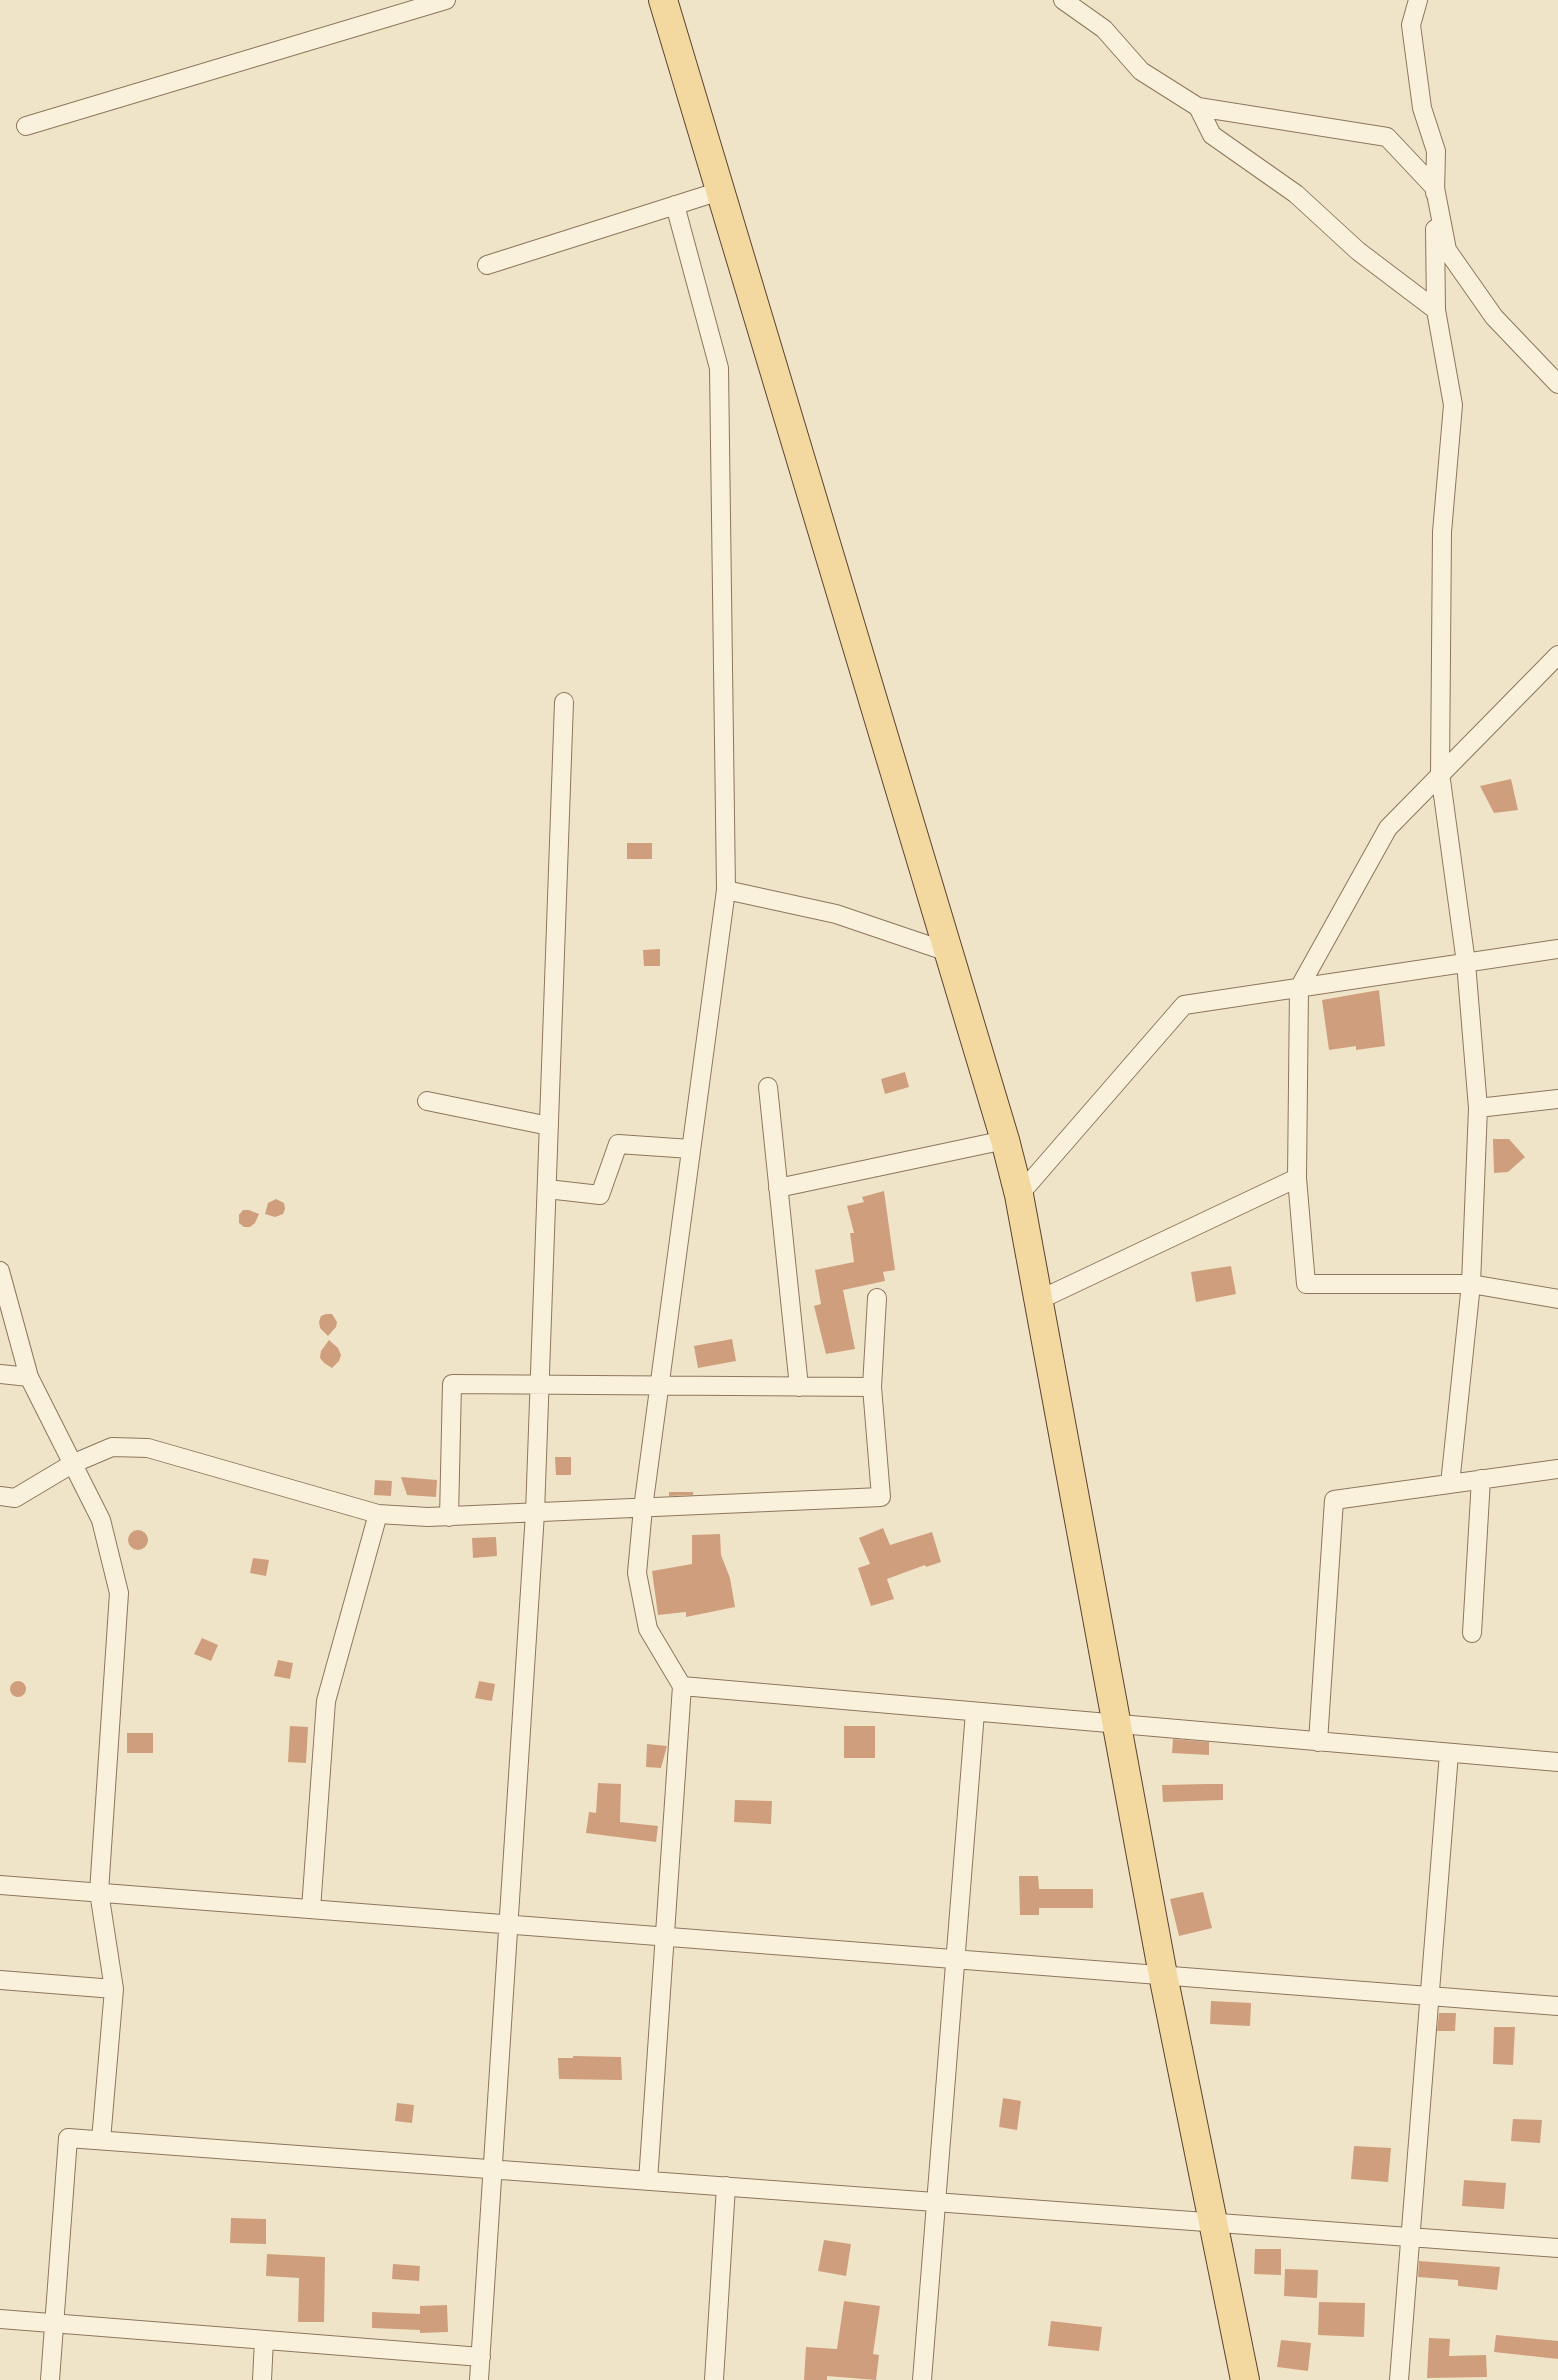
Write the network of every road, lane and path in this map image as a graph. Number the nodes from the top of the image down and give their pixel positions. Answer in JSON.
{"nodes":[{"id":1,"x":446,"y":0,"type":"edge"},
{"id":2,"x":662,"y":0,"type":"edge"},
{"id":3,"x":1063,"y":0,"type":"edge"},
{"id":4,"x":1418,"y":0,"type":"edge"},
{"id":5,"x":1198,"y":106,"type":"junction"},
{"id":6,"x":26,"y":126,"type":"dead end"},
{"id":7,"x":1435,"y":188,"type":"junction"},
{"id":8,"x":720,"y":191,"type":"junction"},
{"id":9,"x":675,"y":205,"type":"junction"},
{"id":10,"x":486,"y":265,"type":"dead end"},
{"id":11,"x":1436,"y":310,"type":"junction"},
{"id":12,"x":1558,"y":384,"type":"edge"},
{"id":13,"x":1558,"y":655,"type":"edge"},
{"id":14,"x":564,"y":702,"type":"dead end"},
{"id":15,"x":1440,"y":773,"type":"junction"},
{"id":16,"x":726,"y":890,"type":"junction"},
{"id":17,"x":1558,"y":949,"type":"edge"},
{"id":18,"x":948,"y":952,"type":"junction"},
{"id":19,"x":1466,"y":963,"type":"junction"},
{"id":20,"x":1299,"y":988,"type":"junction"},
{"id":21,"x":768,"y":1087,"type":"dead end"},
{"id":22,"x":1558,"y":1099,"type":"edge"},
{"id":23,"x":427,"y":1101,"type":"dead end"},
{"id":24,"x":1478,"y":1108,"type":"junction"},
{"id":25,"x":549,"y":1126,"type":"junction"},
{"id":26,"x":1005,"y":1140,"type":"junction"},
{"id":27,"x":691,"y":1149,"type":"junction"},
{"id":28,"x":1297,"y":1178,"type":"junction"},
{"id":29,"x":778,"y":1188,"type":"junction"},
{"id":30,"x":547,"y":1189,"type":"junction"},
{"id":31,"x":1019,"y":1195,"type":"junction"},
{"id":32,"x":0,"y":1271,"type":"edge"},
{"id":33,"x":1471,"y":1284,"type":"junction"},
{"id":34,"x":877,"y":1298,"type":"dead end"},
{"id":35,"x":1558,"y":1299,"type":"edge"},
{"id":36,"x":1039,"y":1300,"type":"junction"},
{"id":37,"x":0,"y":1374,"type":"edge"},
{"id":38,"x":29,"y":1377,"type":"junction"},
{"id":39,"x":540,"y":1385,"type":"junction"},
{"id":40,"x":660,"y":1386,"type":"junction"},
{"id":41,"x":799,"y":1386,"type":"junction"},
{"id":42,"x":872,"y":1387,"type":"junction"},
{"id":43,"x":72,"y":1464,"type":"junction"},
{"id":44,"x":1558,"y":1469,"type":"edge"},
{"id":45,"x":1481,"y":1480,"type":"junction"},
{"id":46,"x":1450,"y":1484,"type":"junction"},
{"id":47,"x":0,"y":1496,"type":"edge"},
{"id":48,"x":643,"y":1508,"type":"junction"},
{"id":49,"x":535,"y":1513,"type":"junction"},
{"id":50,"x":378,"y":1514,"type":"junction"},
{"id":51,"x":449,"y":1517,"type":"junction"},
{"id":52,"x":1472,"y":1633,"type":"dead end"},
{"id":53,"x":682,"y":1686,"type":"junction"},
{"id":54,"x":975,"y":1712,"type":"junction"},
{"id":55,"x":1117,"y":1724,"type":"junction"},
{"id":56,"x":1318,"y":1742,"type":"junction"},
{"id":57,"x":1449,"y":1753,"type":"junction"},
{"id":58,"x":1558,"y":1762,"type":"edge"},
{"id":59,"x":0,"y":1885,"type":"edge"},
{"id":60,"x":99,"y":1892,"type":"junction"},
{"id":61,"x":311,"y":1909,"type":"junction"},
{"id":62,"x":508,"y":1924,"type":"junction"},
{"id":63,"x":665,"y":1937,"type":"junction"},
{"id":64,"x":956,"y":1959,"type":"junction"},
{"id":65,"x":1163,"y":1975,"type":"junction"},
{"id":66,"x":0,"y":1980,"type":"edge"},
{"id":67,"x":114,"y":1989,"type":"junction"},
{"id":68,"x":1429,"y":1996,"type":"junction"},
{"id":69,"x":1558,"y":2006,"type":"edge"},
{"id":70,"x":101,"y":2140,"type":"junction"},
{"id":71,"x":493,"y":2169,"type":"junction"},
{"id":72,"x":648,"y":2181,"type":"junction"},
{"id":73,"x":726,"y":2186,"type":"junction"},
{"id":74,"x":936,"y":2202,"type":"junction"},
{"id":75,"x":1213,"y":2222,"type":"junction"},
{"id":76,"x":1410,"y":2237,"type":"junction"},
{"id":77,"x":1558,"y":2248,"type":"edge"},
{"id":78,"x":0,"y":2319,"type":"edge"},
{"id":79,"x":54,"y":2324,"type":"junction"},
{"id":80,"x":264,"y":2340,"type":"junction"},
{"id":81,"x":481,"y":2357,"type":"junction"},
{"id":82,"x":50,"y":2380,"type":"edge"},
{"id":83,"x":262,"y":2380,"type":"edge"},
{"id":84,"x":479,"y":2380,"type":"edge"},
{"id":85,"x":714,"y":2380,"type":"edge"},
{"id":86,"x":922,"y":2380,"type":"edge"},
{"id":87,"x":1245,"y":2380,"type":"edge"},
{"id":88,"x":1399,"y":2380,"type":"edge"}],
"edges":[{"from":1,"to":6,"type":"street"},
{"from":2,"to":8,"type":"main road"},
{"from":3,"to":5,"type":"street"},
{"from":4,"to":7,"type":"street"},
{"from":5,"to":7,"type":"street"},
{"from":5,"to":11,"type":"street"},
{"from":7,"to":11,"type":"street"},
{"from":7,"to":12,"type":"street"},
{"from":8,"to":9,"type":"street"},
{"from":8,"to":18,"type":"main road"},
{"from":9,"to":10,"type":"street"},
{"from":9,"to":16,"type":"street"},
{"from":11,"to":15,"type":"street"},
{"from":13,"to":15,"type":"street"},
{"from":14,"to":25,"type":"street"},
{"from":15,"to":19,"type":"street"},
{"from":15,"to":20,"type":"street"},
{"from":16,"to":18,"type":"street"},
{"from":16,"to":27,"type":"street"},
{"from":17,"to":19,"type":"street"},
{"from":18,"to":26,"type":"main road"},
{"from":19,"to":20,"type":"street"},
{"from":19,"to":24,"type":"street"},
{"from":20,"to":28,"type":"street"},
{"from":20,"to":31,"type":"street"},
{"from":21,"to":29,"type":"street"},
{"from":22,"to":24,"type":"street"},
{"from":23,"to":25,"type":"street"},
{"from":24,"to":33,"type":"street"},
{"from":25,"to":30,"type":"street"},
{"from":26,"to":29,"type":"street"},
{"from":26,"to":31,"type":"main road"},
{"from":27,"to":30,"type":"street"},
{"from":27,"to":40,"type":"street"},
{"from":28,"to":33,"type":"street"},
{"from":28,"to":36,"type":"street"},
{"from":29,"to":41,"type":"street"},
{"from":30,"to":39,"type":"street"},
{"from":31,"to":36,"type":"main road"},
{"from":32,"to":38,"type":"street"},
{"from":33,"to":35,"type":"street"},
{"from":33,"to":46,"type":"street"},
{"from":34,"to":42,"type":"street"},
{"from":36,"to":55,"type":"main road"},
{"from":37,"to":38,"type":"street"},
{"from":38,"to":43,"type":"street"},
{"from":39,"to":40,"type":"street"},
{"from":39,"to":49,"type":"street"},
{"from":39,"to":51,"type":"street"},
{"from":40,"to":41,"type":"street"},
{"from":40,"to":48,"type":"street"},
{"from":41,"to":42,"type":"street"},
{"from":42,"to":48,"type":"street"},
{"from":43,"to":47,"type":"street"},
{"from":43,"to":50,"type":"street"},
{"from":43,"to":60,"type":"street"},
{"from":44,"to":45,"type":"street"},
{"from":45,"to":46,"type":"street"},
{"from":45,"to":52,"type":"street"},
{"from":46,"to":56,"type":"street"},
{"from":48,"to":49,"type":"street"},
{"from":48,"to":53,"type":"street"},
{"from":49,"to":51,"type":"street"},
{"from":49,"to":62,"type":"street"},
{"from":50,"to":51,"type":"street"},
{"from":50,"to":61,"type":"street"},
{"from":53,"to":54,"type":"street"},
{"from":53,"to":63,"type":"street"},
{"from":54,"to":55,"type":"street"},
{"from":54,"to":64,"type":"street"},
{"from":55,"to":56,"type":"street"},
{"from":55,"to":65,"type":"main road"},
{"from":56,"to":57,"type":"street"},
{"from":57,"to":58,"type":"street"},
{"from":57,"to":68,"type":"street"},
{"from":59,"to":60,"type":"street"},
{"from":60,"to":61,"type":"street"},
{"from":60,"to":67,"type":"street"},
{"from":61,"to":62,"type":"street"},
{"from":62,"to":63,"type":"street"},
{"from":62,"to":71,"type":"street"},
{"from":63,"to":64,"type":"street"},
{"from":63,"to":72,"type":"street"},
{"from":64,"to":65,"type":"street"},
{"from":64,"to":74,"type":"street"},
{"from":65,"to":68,"type":"street"},
{"from":65,"to":75,"type":"main road"},
{"from":66,"to":67,"type":"street"},
{"from":67,"to":70,"type":"street"},
{"from":68,"to":69,"type":"street"},
{"from":68,"to":76,"type":"street"},
{"from":70,"to":71,"type":"street"},
{"from":70,"to":79,"type":"street"},
{"from":71,"to":72,"type":"street"},
{"from":71,"to":81,"type":"street"},
{"from":72,"to":73,"type":"street"},
{"from":73,"to":74,"type":"street"},
{"from":73,"to":85,"type":"street"},
{"from":74,"to":75,"type":"street"},
{"from":74,"to":86,"type":"street"},
{"from":75,"to":76,"type":"street"},
{"from":75,"to":87,"type":"main road"},
{"from":76,"to":77,"type":"street"},
{"from":76,"to":88,"type":"street"},
{"from":78,"to":79,"type":"street"},
{"from":79,"to":80,"type":"street"},
{"from":79,"to":82,"type":"street"},
{"from":80,"to":81,"type":"street"},
{"from":80,"to":83,"type":"street"},
{"from":81,"to":84,"type":"street"}]}
